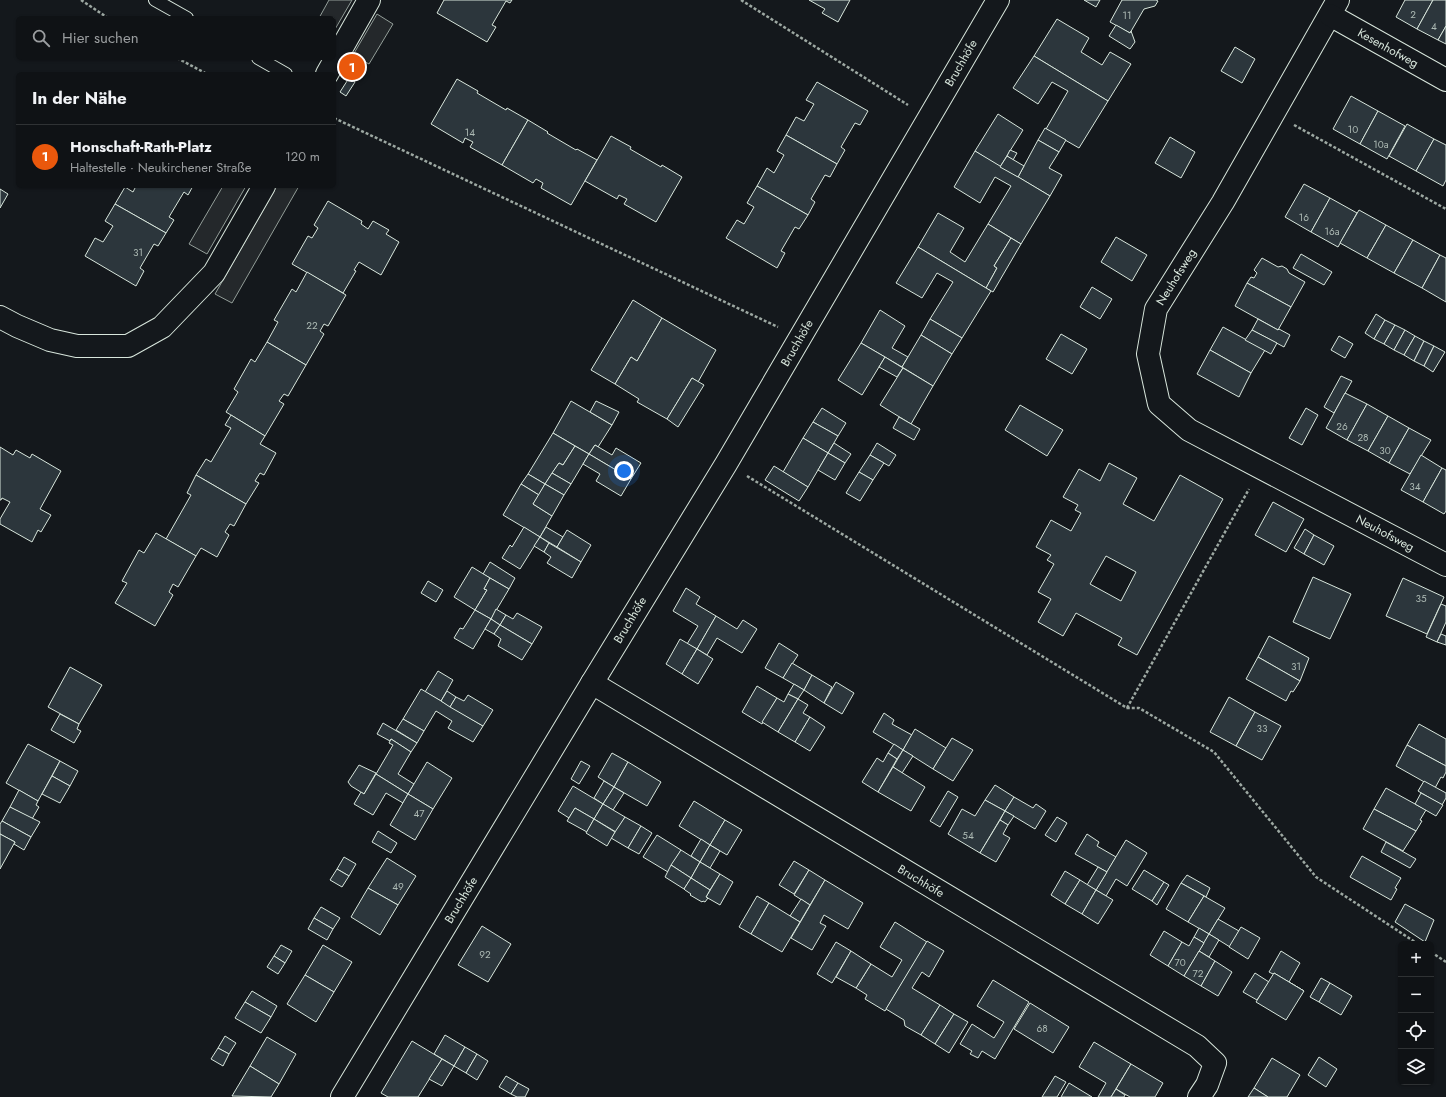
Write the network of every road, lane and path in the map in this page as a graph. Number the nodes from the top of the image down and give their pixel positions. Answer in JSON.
{"nodes":[{"id":1,"x":80,"y":0,"type":"edge"},
{"id":2,"x":155,"y":0,"type":"edge"},
{"id":3,"x":369,"y":0,"type":"edge"},
{"id":4,"x":741,"y":0,"type":"edge"},
{"id":5,"x":998,"y":0,"type":"edge"},
{"id":6,"x":1334,"y":8,"type":"edge"},
{"id":7,"x":105,"y":16,"type":"edge"},
{"id":8,"x":183,"y":16,"type":"edge"},
{"id":9,"x":336,"y":58,"type":"edge"},
{"id":10,"x":181,"y":60,"type":"edge"},
{"id":11,"x":262,"y":60,"type":"edge"},
{"id":12,"x":335,"y":60,"type":"edge"},
{"id":13,"x":203,"y":72,"type":"edge"},
{"id":14,"x":282,"y":72,"type":"edge"},
{"id":15,"x":328,"y":72,"type":"edge"},
{"id":16,"x":1446,"y":80,"type":"edge"},
{"id":17,"x":1274,"y":113,"type":"junction"},
{"id":18,"x":928,"y":118,"type":"junction"},
{"id":19,"x":336,"y":119,"type":"edge"},
{"id":20,"x":263,"y":188,"type":"edge"},
{"id":21,"x":1446,"y":209,"type":"edge"},
{"id":22,"x":0,"y":316,"type":"edge"},
{"id":23,"x":800,"y":337,"type":"junction"},
{"id":24,"x":726,"y":464,"type":"junction"},
{"id":25,"x":1261,"y":468,"type":"junction"},
{"id":26,"x":1446,"y":565,"type":"edge"},
{"id":27,"x":592,"y":683,"type":"junction"},
{"id":28,"x":1127,"y":708,"type":"junction"},
{"id":29,"x":1413,"y":941,"type":"edge"},
{"id":30,"x":1434,"y":954,"type":"edge"},
{"id":31,"x":1446,"y":962,"type":"edge"},
{"id":32,"x":342,"y":1097,"type":"edge"},
{"id":33,"x":1199,"y":1097,"type":"edge"}],
"edges":[{"from":1,"to":7,"type":"path"},
{"from":2,"to":8,"type":"lane"},
{"from":3,"to":9,"type":"street"},
{"from":4,"to":18,"type":"path"},
{"from":5,"to":18,"type":"street","name":"Bruchhöfe"},
{"from":6,"to":16,"type":"street","name":"Kesenhofweg"},
{"from":6,"to":17,"type":"street","name":"Neuhofsweg"},
{"from":10,"to":13,"type":"path"},
{"from":11,"to":14,"type":"lane"},
{"from":12,"to":15,"type":"street"},
{"from":17,"to":21,"type":"path"},
{"from":17,"to":25,"type":"street","name":"Neuhofsweg"},
{"from":18,"to":23,"type":"street","name":"Bruchhöfe"},
{"from":19,"to":23,"type":"path"},
{"from":20,"to":22,"type":"street"},
{"from":23,"to":24,"type":"street","name":"Bruchhöfe"},
{"from":24,"to":27,"type":"street","name":"Bruchhöfe"},
{"from":24,"to":28,"type":"path"},
{"from":25,"to":26,"type":"street","name":"Neuhofsweg"},
{"from":25,"to":28,"type":"path"},
{"from":27,"to":32,"type":"street","name":"Bruchhöfe"},
{"from":27,"to":33,"type":"street","name":"Bruchhöfe"},
{"from":28,"to":29,"type":"path"},
{"from":30,"to":31,"type":"path"}]}
